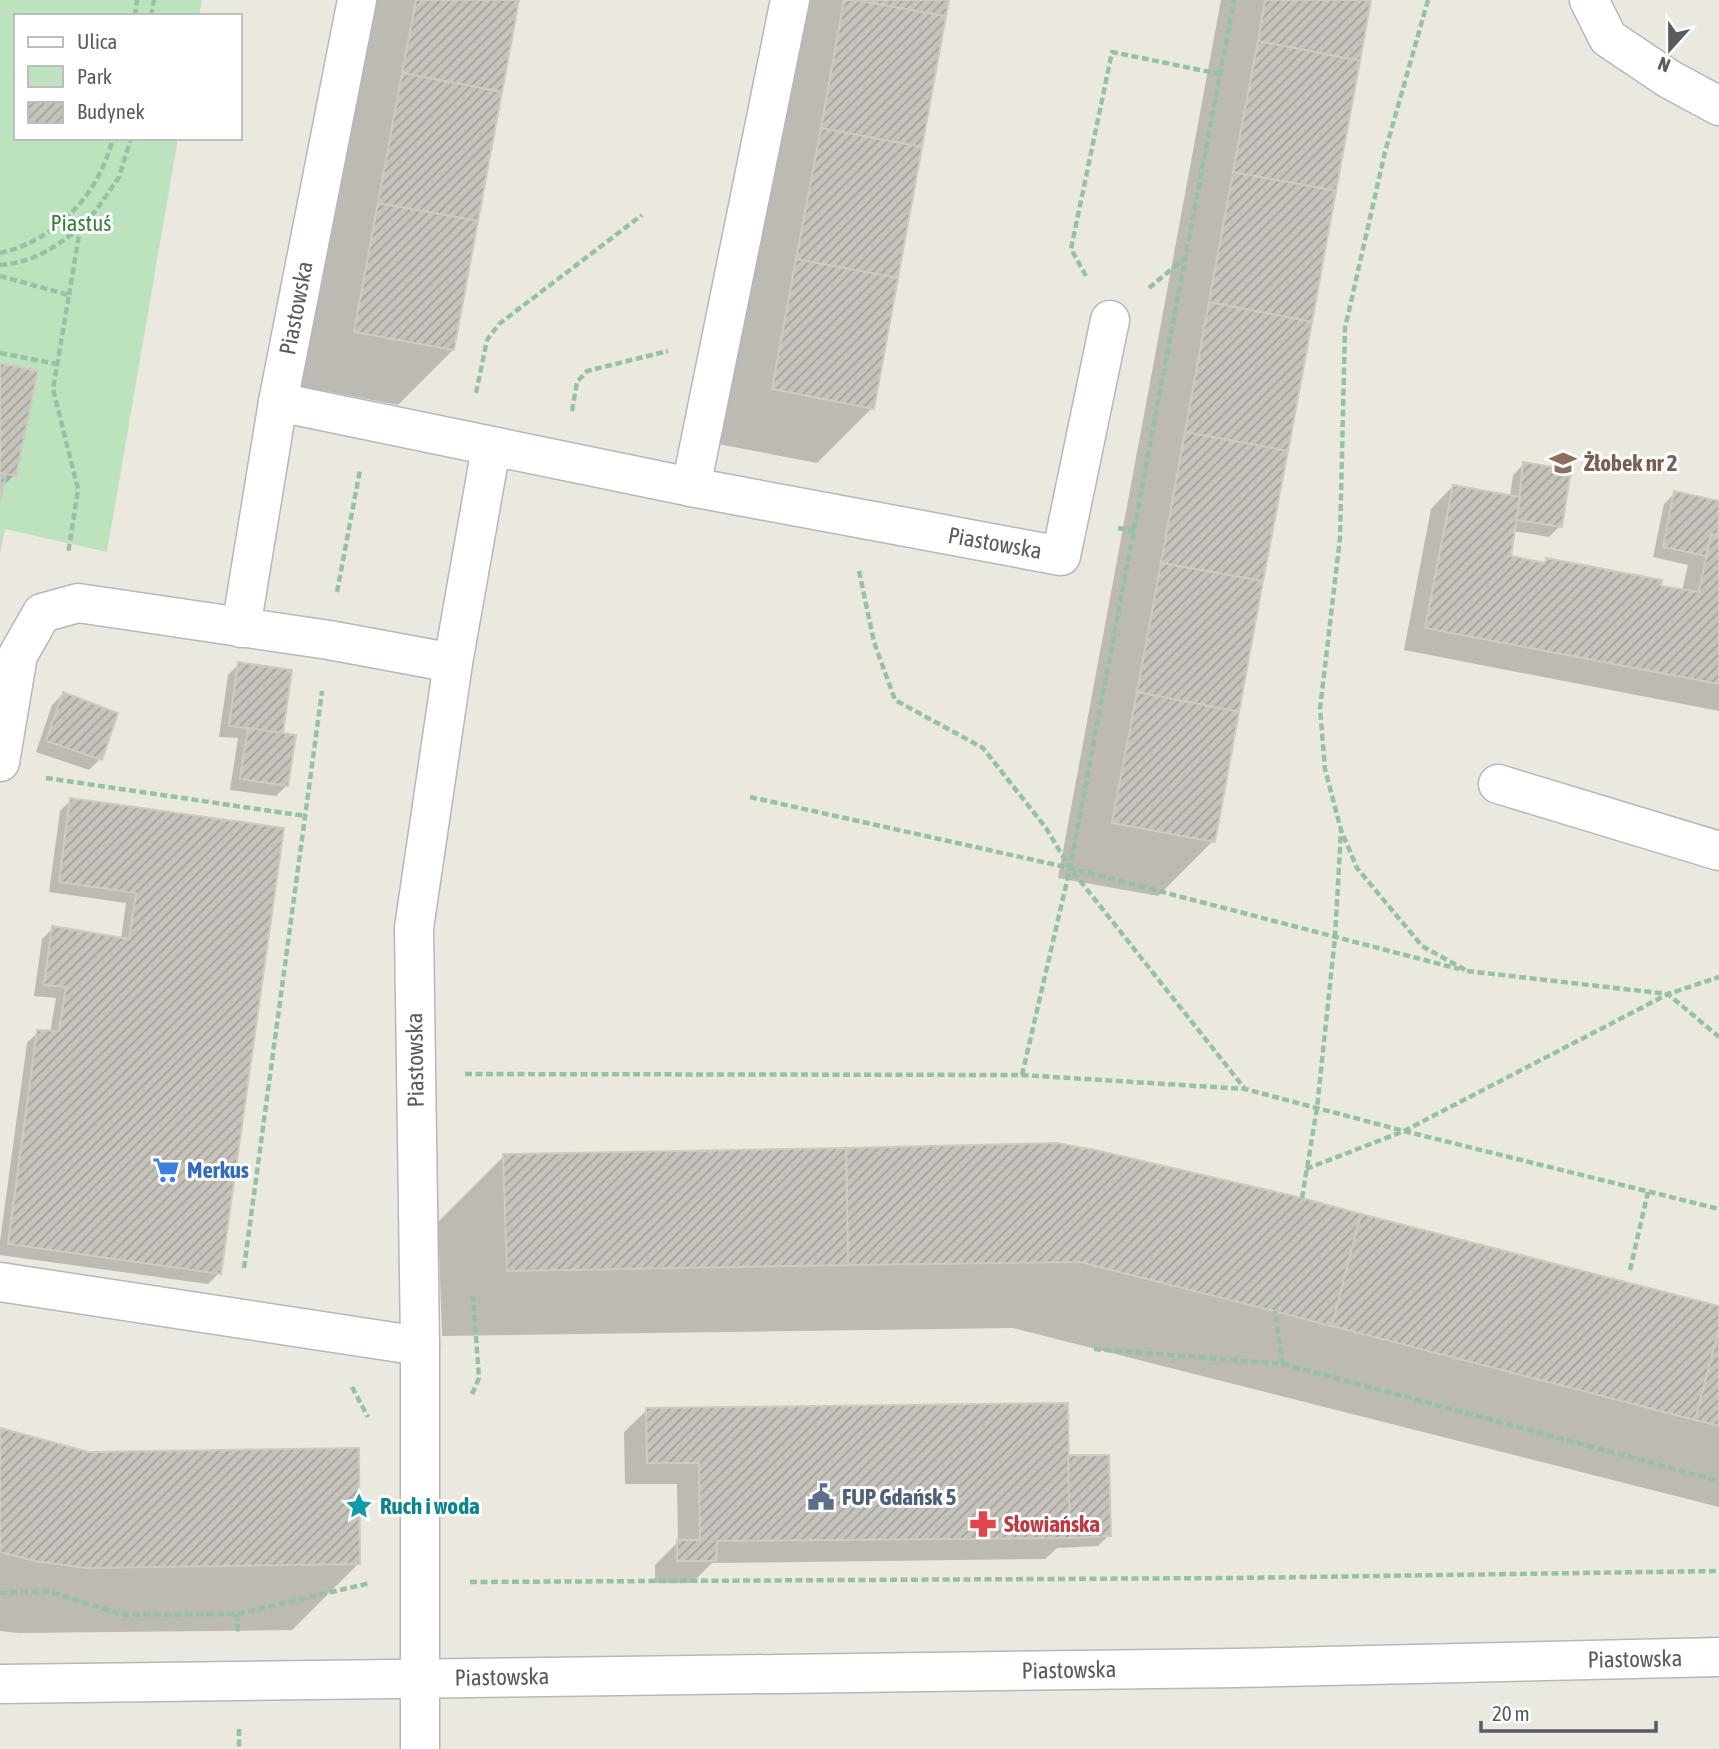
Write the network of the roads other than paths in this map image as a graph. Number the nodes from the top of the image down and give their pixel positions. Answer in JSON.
{"nodes":[{"id":1,"x":357,"y":0,"type":"edge"},
{"id":2,"x":790,"y":0,"type":"edge"},
{"id":3,"x":1589,"y":0,"type":"edge"},
{"id":4,"x":1719,"y":106,"type":"edge"},
{"id":5,"x":1110,"y":320,"type":"road end"},
{"id":6,"x":278,"y":402,"type":"junction"},
{"id":7,"x":491,"y":448,"type":"junction"},
{"id":8,"x":691,"y":487,"type":"junction"},
{"id":9,"x":241,"y":628,"type":"junction"},
{"id":10,"x":453,"y":663,"type":"junction"},
{"id":11,"x":0,"y":762,"type":"edge"},
{"id":12,"x":1498,"y":784,"type":"dead end"},
{"id":13,"x":1719,"y":851,"type":"edge"},
{"id":14,"x":0,"y":1282,"type":"edge"},
{"id":15,"x":420,"y":1346,"type":"junction"},
{"id":16,"x":1719,"y":1657,"type":"edge"},
{"id":17,"x":418,"y":1678,"type":"junction"},
{"id":18,"x":0,"y":1684,"type":"edge"},
{"id":19,"x":420,"y":1749,"type":"edge"}],
"edges":[{"from":1,"to":6,"type":"street","name":"Piastowska"},
{"from":2,"to":8,"type":"street"},
{"from":3,"to":4,"type":"street"},
{"from":5,"to":8,"type":"street","name":"Piastowska"},
{"from":6,"to":7,"type":"street","name":"Piastowska"},
{"from":6,"to":9,"type":"street"},
{"from":7,"to":8,"type":"street","name":"Piastowska"},
{"from":7,"to":10,"type":"street","name":"Piastowska"},
{"from":9,"to":10,"type":"street"},
{"from":9,"to":11,"type":"street"},
{"from":10,"to":15,"type":"street","name":"Piastowska"},
{"from":12,"to":13,"type":"street"},
{"from":14,"to":15,"type":"street"},
{"from":15,"to":17,"type":"street","name":"Piastowska"},
{"from":16,"to":17,"type":"street","name":"Piastowska"},
{"from":17,"to":18,"type":"street","name":"Piastowska"},
{"from":17,"to":19,"type":"street","name":"Piastowska"}]}
